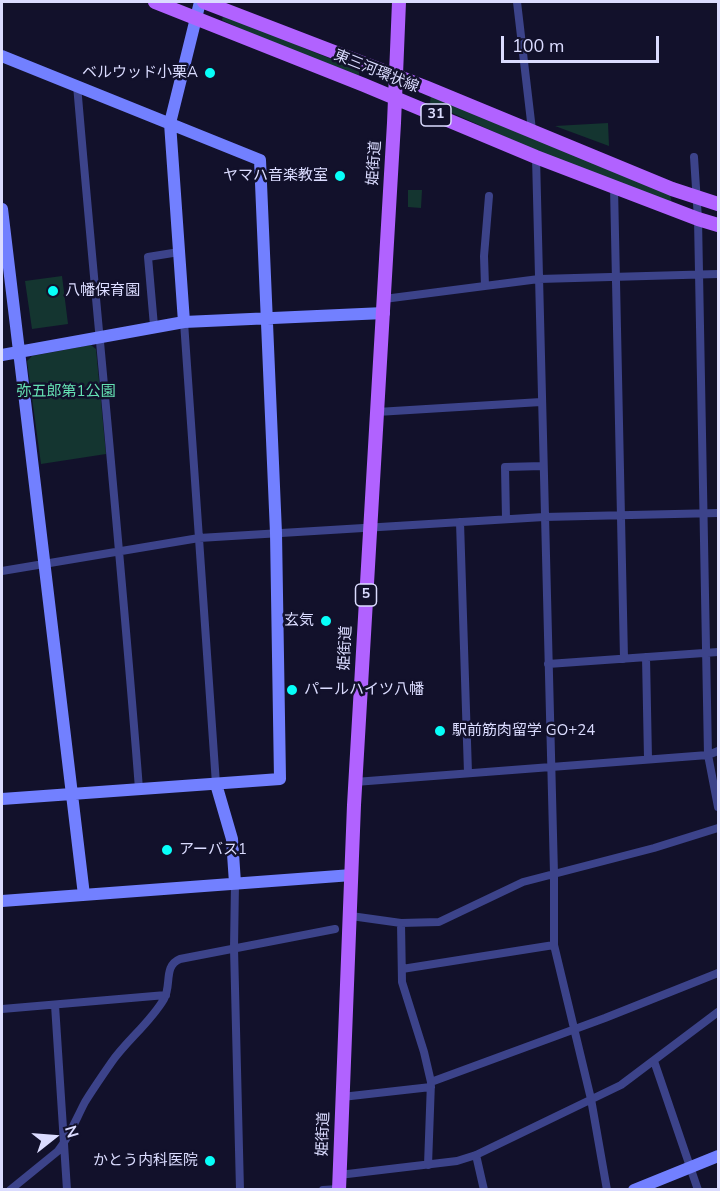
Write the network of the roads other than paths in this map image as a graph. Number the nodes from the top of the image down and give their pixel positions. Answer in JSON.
{"nodes":[{"id":1,"x":155,"y":2,"type":"edge"},
{"id":2,"x":202,"y":2,"type":"edge"},
{"id":3,"x":399,"y":2,"type":"edge"},
{"id":4,"x":517,"y":2,"type":"edge"},
{"id":5,"x":196,"y":18,"type":"junction"},
{"id":6,"x":2,"y":56,"type":"edge"},
{"id":7,"x":396,"y":76,"type":"junction"},
{"id":8,"x":77,"y":86,"type":"junction"},
{"id":9,"x":395,"y":98,"type":"junction"},
{"id":10,"x":170,"y":123,"type":"junction"},
{"id":11,"x":532,"y":130,"type":"junction"},
{"id":12,"x":536,"y":157,"type":"junction"},
{"id":13,"x":693,"y":157,"type":"dead end"},
{"id":14,"x":614,"y":187,"type":"junction"},
{"id":15,"x":489,"y":196,"type":"dead end"},
{"id":16,"x":695,"y":197,"type":"junction"},
{"id":17,"x":718,"y":204,"type":"edge"},
{"id":18,"x":2,"y":209,"type":"edge"},
{"id":19,"x":698,"y":219,"type":"junction"},
{"id":20,"x":718,"y":225,"type":"edge"},
{"id":21,"x":179,"y":252,"type":"junction"},
{"id":22,"x":718,"y":274,"type":"edge"},
{"id":23,"x":699,"y":275,"type":"junction"},
{"id":24,"x":615,"y":277,"type":"junction"},
{"id":25,"x":539,"y":279,"type":"junction"},
{"id":26,"x":485,"y":286,"type":"junction"},
{"id":27,"x":384,"y":306,"type":"junction"},
{"id":28,"x":268,"y":318,"type":"junction"},
{"id":29,"x":184,"y":322,"type":"junction"},
{"id":30,"x":154,"y":326,"type":"junction"},
{"id":31,"x":98,"y":337,"type":"junction"},
{"id":32,"x":20,"y":352,"type":"junction"},
{"id":33,"x":2,"y":355,"type":"edge"},
{"id":34,"x":541,"y":402,"type":"junction"},
{"id":35,"x":377,"y":412,"type":"junction"},
{"id":36,"x":543,"y":466,"type":"junction"},
{"id":37,"x":703,"y":513,"type":"junction"},
{"id":38,"x":718,"y":513,"type":"edge"},
{"id":39,"x":622,"y":516,"type":"junction"},
{"id":40,"x":544,"y":517,"type":"junction"},
{"id":41,"x":506,"y":519,"type":"junction"},
{"id":42,"x":460,"y":522,"type":"junction"},
{"id":43,"x":370,"y":526,"type":"junction"},
{"id":44,"x":276,"y":533,"type":"junction"},
{"id":45,"x":200,"y":538,"type":"junction"},
{"id":46,"x":120,"y":552,"type":"junction"},
{"id":47,"x":45,"y":563,"type":"junction"},
{"id":48,"x":2,"y":571,"type":"edge"},
{"id":49,"x":718,"y":652,"type":"edge"},
{"id":50,"x":706,"y":653,"type":"junction"},
{"id":51,"x":645,"y":657,"type":"junction"},
{"id":52,"x":624,"y":659,"type":"junction"},
{"id":53,"x":548,"y":664,"type":"junction"},
{"id":54,"x":718,"y":751,"type":"edge"},
{"id":55,"x":708,"y":755,"type":"junction"},
{"id":56,"x":648,"y":759,"type":"junction"},
{"id":57,"x":551,"y":768,"type":"junction"},
{"id":58,"x":468,"y":773,"type":"junction"},
{"id":59,"x":355,"y":782,"type":"junction"},
{"id":60,"x":216,"y":784,"type":"junction"},
{"id":61,"x":139,"y":789,"type":"junction"},
{"id":62,"x":73,"y":794,"type":"junction"},
{"id":63,"x":2,"y":799,"type":"edge"},
{"id":64,"x":718,"y":807,"type":"edge"},
{"id":65,"x":718,"y":828,"type":"edge"},
{"id":66,"x":554,"y":874,"type":"junction"},
{"id":67,"x":352,"y":875,"type":"junction"},
{"id":68,"x":235,"y":883,"type":"junction"},
{"id":69,"x":84,"y":895,"type":"junction"},
{"id":70,"x":3,"y":901,"type":"edge"},
{"id":71,"x":351,"y":916,"type":"junction"},
{"id":72,"x":401,"y":924,"type":"junction"},
{"id":73,"x":335,"y":929,"type":"dead end"},
{"id":74,"x":554,"y":945,"type":"junction"},
{"id":75,"x":234,"y":948,"type":"junction"},
{"id":76,"x":402,"y":969,"type":"junction"},
{"id":77,"x":718,"y":973,"type":"edge"},
{"id":78,"x":166,"y":995,"type":"junction"},
{"id":79,"x":55,"y":1005,"type":"junction"},
{"id":80,"x":2,"y":1009,"type":"edge"},
{"id":81,"x":718,"y":1012,"type":"edge"},
{"id":82,"x":574,"y":1029,"type":"junction"},
{"id":83,"x":654,"y":1061,"type":"junction"},
{"id":84,"x":431,"y":1085,"type":"junction"},
{"id":85,"x":342,"y":1097,"type":"junction"},
{"id":86,"x":591,"y":1099,"type":"junction"},
{"id":87,"x":65,"y":1143,"type":"junction"},
{"id":88,"x":476,"y":1155,"type":"junction"},
{"id":89,"x":718,"y":1156,"type":"edge"},
{"id":90,"x":428,"y":1165,"type":"junction"},
{"id":91,"x":690,"y":1167,"type":"junction"},
{"id":92,"x":339,"y":1184,"type":"edge"},
{"id":93,"x":10,"y":1190,"type":"edge"},
{"id":94,"x":67,"y":1190,"type":"edge"},
{"id":95,"x":240,"y":1190,"type":"edge"},
{"id":96,"x":322,"y":1190,"type":"edge"},
{"id":97,"x":484,"y":1190,"type":"edge"},
{"id":98,"x":607,"y":1190,"type":"edge"},
{"id":99,"x":633,"y":1190,"type":"edge"},
{"id":100,"x":698,"y":1190,"type":"edge"}],
"edges":[{"from":1,"to":5,"type":"main road","name":"東三河環状線","number":"31"},
{"from":2,"to":5,"type":"street"},
{"from":2,"to":7,"type":"main road","name":"東三河環状線","number":"31"},
{"from":3,"to":7,"type":"main road","name":"姫街道","number":"5"},
{"from":4,"to":11,"type":"street"},
{"from":5,"to":9,"type":"main road","name":"東三河環状線","number":"31"},
{"from":5,"to":10,"type":"street"},
{"from":6,"to":8,"type":"street"},
{"from":7,"to":9,"type":"main road","name":"姫街道","number":"5"},
{"from":7,"to":11,"type":"main road","name":"東三河環状線","number":"31"},
{"from":8,"to":10,"type":"street"},
{"from":8,"to":31,"type":"street"},
{"from":9,"to":12,"type":"main road","name":"東三河環状線","number":"31"},
{"from":9,"to":27,"type":"main road","name":"姫街道","number":"5"},
{"from":10,"to":21,"type":"street"},
{"from":10,"to":28,"type":"street"},
{"from":11,"to":16,"type":"main road","name":"東三河環状線","number":"31"},
{"from":12,"to":14,"type":"main road","name":"東三河環状線","number":"31"},
{"from":12,"to":25,"type":"street"},
{"from":13,"to":16,"type":"street"},
{"from":14,"to":19,"type":"main road","name":"東三河環状線","number":"31"},
{"from":14,"to":24,"type":"street"},
{"from":15,"to":26,"type":"street"},
{"from":16,"to":17,"type":"main road","name":"東三河環状線","number":"31"},
{"from":16,"to":19,"type":"street"},
{"from":18,"to":32,"type":"street"},
{"from":19,"to":20,"type":"main road","name":"東三河環状線","number":"31"},
{"from":19,"to":23,"type":"street"},
{"from":21,"to":29,"type":"street"},
{"from":21,"to":30,"type":"street"},
{"from":22,"to":23,"type":"street"},
{"from":23,"to":24,"type":"street"},
{"from":23,"to":37,"type":"street"},
{"from":24,"to":25,"type":"street"},
{"from":24,"to":39,"type":"street"},
{"from":25,"to":26,"type":"street"},
{"from":25,"to":34,"type":"street"},
{"from":26,"to":27,"type":"street"},
{"from":27,"to":28,"type":"street"},
{"from":27,"to":35,"type":"main road","name":"姫街道","number":"5"},
{"from":28,"to":29,"type":"street"},
{"from":28,"to":44,"type":"street"},
{"from":29,"to":30,"type":"street"},
{"from":29,"to":45,"type":"street"},
{"from":30,"to":31,"type":"street"},
{"from":31,"to":32,"type":"street"},
{"from":31,"to":46,"type":"street"},
{"from":32,"to":33,"type":"street"},
{"from":32,"to":47,"type":"street"},
{"from":34,"to":35,"type":"street"},
{"from":34,"to":36,"type":"street"},
{"from":35,"to":43,"type":"main road","name":"姫街道","number":"5"},
{"from":36,"to":40,"type":"street"},
{"from":36,"to":41,"type":"street"},
{"from":37,"to":38,"type":"street"},
{"from":37,"to":39,"type":"street"},
{"from":37,"to":50,"type":"street"},
{"from":39,"to":40,"type":"street"},
{"from":39,"to":52,"type":"street"},
{"from":40,"to":41,"type":"street"},
{"from":40,"to":53,"type":"street"},
{"from":41,"to":42,"type":"street"},
{"from":42,"to":43,"type":"street"},
{"from":42,"to":58,"type":"street"},
{"from":43,"to":44,"type":"street"},
{"from":43,"to":59,"type":"main road","name":"姫街道","number":"5"},
{"from":44,"to":45,"type":"street"},
{"from":44,"to":60,"type":"street"},
{"from":45,"to":46,"type":"street"},
{"from":45,"to":60,"type":"street"},
{"from":46,"to":47,"type":"street"},
{"from":46,"to":61,"type":"street"},
{"from":47,"to":48,"type":"street"},
{"from":47,"to":62,"type":"street"},
{"from":49,"to":50,"type":"street"},
{"from":50,"to":51,"type":"street"},
{"from":50,"to":55,"type":"street"},
{"from":51,"to":52,"type":"street"},
{"from":51,"to":56,"type":"street"},
{"from":52,"to":53,"type":"street"},
{"from":53,"to":57,"type":"street"},
{"from":54,"to":55,"type":"street"},
{"from":55,"to":56,"type":"street"},
{"from":55,"to":64,"type":"street"},
{"from":56,"to":57,"type":"street"},
{"from":57,"to":58,"type":"street"},
{"from":57,"to":66,"type":"street"},
{"from":58,"to":59,"type":"street"},
{"from":59,"to":67,"type":"main road","name":"姫街道","number":"5"},
{"from":60,"to":61,"type":"street"},
{"from":60,"to":68,"type":"street"},
{"from":61,"to":62,"type":"street"},
{"from":62,"to":63,"type":"street"},
{"from":62,"to":69,"type":"street"},
{"from":65,"to":66,"type":"street"},
{"from":66,"to":72,"type":"street"},
{"from":66,"to":74,"type":"street"},
{"from":67,"to":68,"type":"street"},
{"from":67,"to":71,"type":"main road","name":"姫街道","number":"5"},
{"from":68,"to":69,"type":"street"},
{"from":68,"to":75,"type":"street"},
{"from":69,"to":70,"type":"street"},
{"from":71,"to":72,"type":"street"},
{"from":71,"to":85,"type":"main road","name":"姫街道","number":"5"},
{"from":72,"to":76,"type":"street"},
{"from":73,"to":75,"type":"street"},
{"from":74,"to":76,"type":"street"},
{"from":74,"to":82,"type":"street"},
{"from":75,"to":78,"type":"street"},
{"from":75,"to":95,"type":"street"},
{"from":76,"to":84,"type":"street"},
{"from":77,"to":82,"type":"street"},
{"from":78,"to":79,"type":"street"},
{"from":78,"to":87,"type":"street"},
{"from":79,"to":80,"type":"street"},
{"from":79,"to":87,"type":"street"},
{"from":81,"to":83,"type":"street"},
{"from":82,"to":84,"type":"street"},
{"from":82,"to":86,"type":"street"},
{"from":83,"to":86,"type":"street"},
{"from":83,"to":91,"type":"street"},
{"from":84,"to":85,"type":"street"},
{"from":84,"to":90,"type":"street"},
{"from":85,"to":92,"type":"main road","name":"姫街道","number":"5"},
{"from":86,"to":88,"type":"street"},
{"from":86,"to":98,"type":"street"},
{"from":87,"to":93,"type":"street"},
{"from":87,"to":94,"type":"street"},
{"from":88,"to":90,"type":"street"},
{"from":88,"to":97,"type":"street"},
{"from":89,"to":91,"type":"street"},
{"from":90,"to":92,"type":"street"},
{"from":91,"to":99,"type":"street"},
{"from":91,"to":100,"type":"street"},
{"from":92,"to":96,"type":"street"}]}
